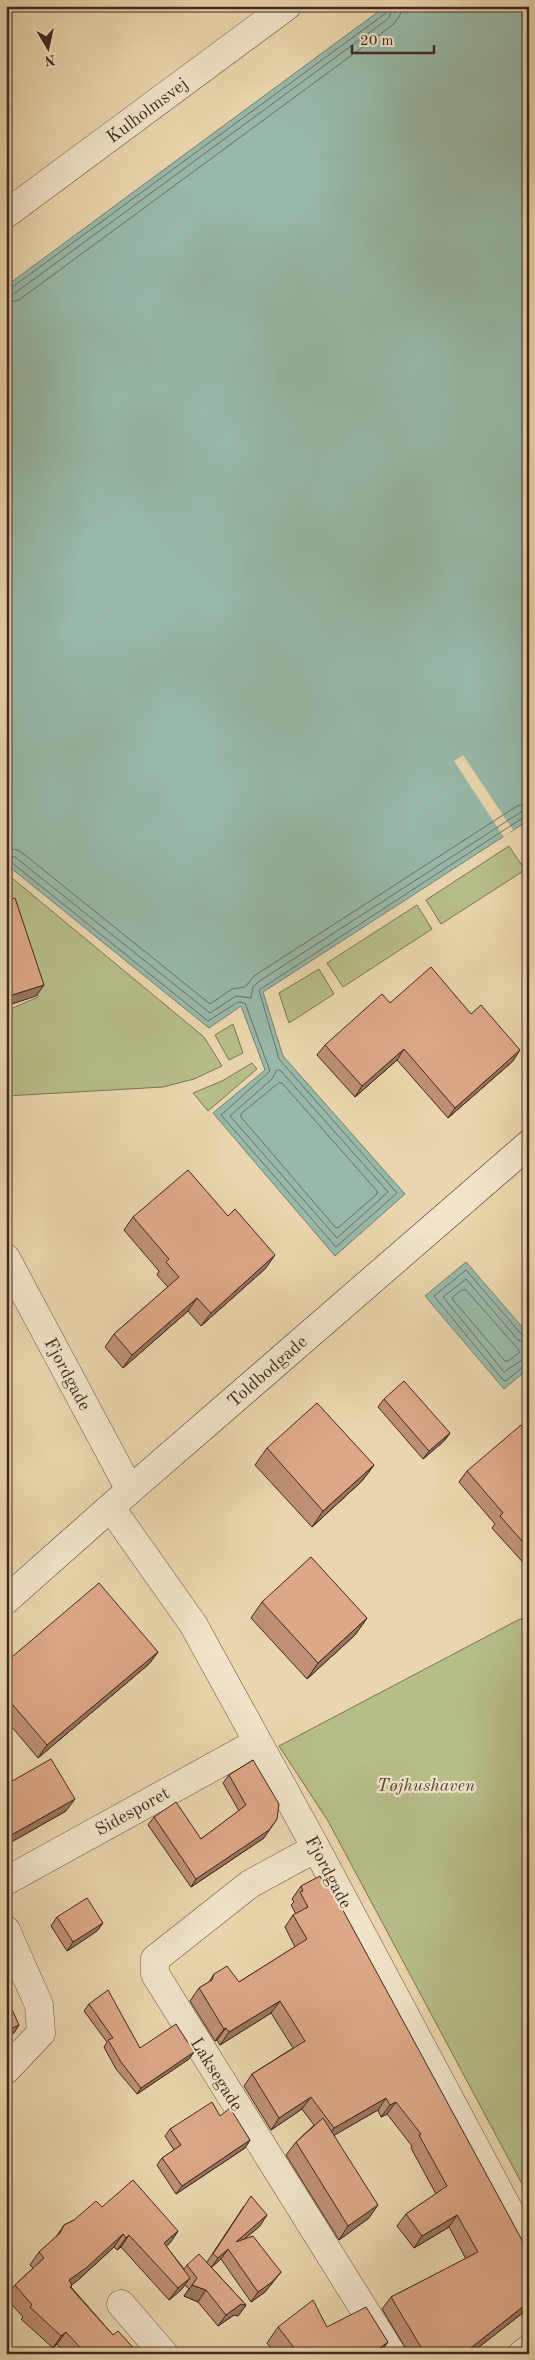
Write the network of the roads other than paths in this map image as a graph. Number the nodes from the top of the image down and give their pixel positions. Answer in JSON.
{"nodes":[{"id":1,"x":287,"y":6,"type":"edge"},
{"id":2,"x":6,"y":214,"type":"edge"},
{"id":3,"x":529,"y":1144,"type":"edge"},
{"id":4,"x":6,"y":1258,"type":"edge"},
{"id":5,"x":120,"y":1499,"type":"junction"},
{"id":6,"x":6,"y":1600,"type":"edge"},
{"id":7,"x":258,"y":1742,"type":"junction"},
{"id":8,"x":316,"y":1848,"type":"junction"},
{"id":9,"x":6,"y":1881,"type":"edge"},
{"id":10,"x":6,"y":1930,"type":"edge"},
{"id":11,"x":6,"y":2070,"type":"edge"},
{"id":12,"x":529,"y":2248,"type":"edge"},
{"id":13,"x":121,"y":2304,"type":"dead end"},
{"id":14,"x":529,"y":2349,"type":"edge"},
{"id":15,"x":164,"y":2354,"type":"edge"},
{"id":16,"x":392,"y":2354,"type":"edge"},
{"id":17,"x":522,"y":2354,"type":"edge"}],
"edges":[{"from":1,"to":2,"type":"street","name":"Kulholmsvej"},
{"from":3,"to":5,"type":"street","name":"Toldbodgade"},
{"from":4,"to":5,"type":"street","name":"Fjordgade"},
{"from":5,"to":6,"type":"street","name":"Toldbodgade"},
{"from":5,"to":7,"type":"street","name":"Fjordgade"},
{"from":7,"to":8,"type":"street","name":"Fjordgade"},
{"from":7,"to":9,"type":"street","name":"Sidesporet"},
{"from":8,"to":12,"type":"street","name":"Fjordgade"},
{"from":8,"to":16,"type":"street","name":"Laksegade"},
{"from":10,"to":11,"type":"street"},
{"from":13,"to":15,"type":"street"},
{"from":14,"to":17,"type":"street"}]}
